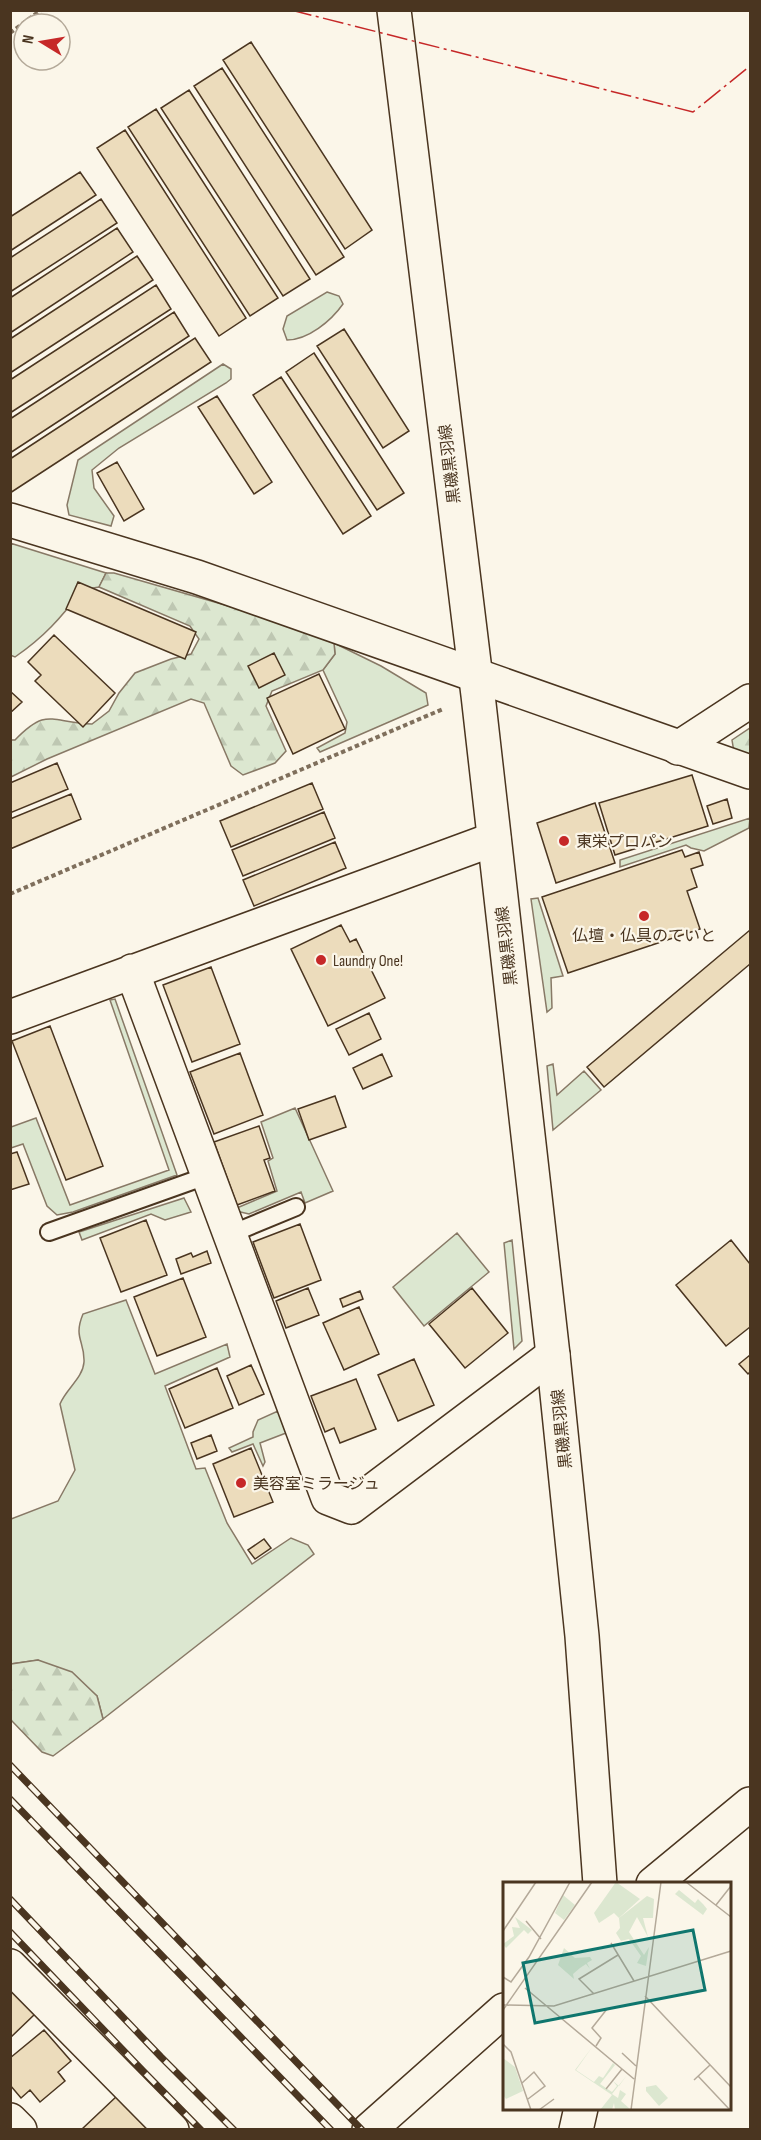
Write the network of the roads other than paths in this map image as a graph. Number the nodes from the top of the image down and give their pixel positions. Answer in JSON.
{"nodes":[{"id":1,"x":394,"y":10,"type":"edge"},
{"id":2,"x":10,"y":520,"type":"edge"},
{"id":3,"x":476,"y":685,"type":"junction"},
{"id":4,"x":750,"y":701,"type":"edge"},
{"id":5,"x":678,"y":748,"type":"junction"},
{"id":6,"x":750,"y":772,"type":"edge"},
{"id":7,"x":494,"y":839,"type":"junction"},
{"id":8,"x":132,"y":971,"type":"junction"},
{"id":9,"x":10,"y":1017,"type":"edge"},
{"id":10,"x":209,"y":1175,"type":"junction"},
{"id":11,"x":296,"y":1207,"type":"dead end"},
{"id":12,"x":49,"y":1232,"type":"dead end"},
{"id":13,"x":231,"y":1234,"type":"junction"},
{"id":14,"x":553,"y":1355,"type":"junction"},
{"id":15,"x":750,"y":1804,"type":"edge"},
{"id":16,"x":600,"y":1882,"type":"edge"},
{"id":17,"x":655,"y":1882,"type":"edge"},
{"id":18,"x":10,"y":1966,"type":"edge"},
{"id":19,"x":503,"y":2011,"type":"edge"},
{"id":20,"x":580,"y":2110,"type":"edge"},
{"id":21,"x":10,"y":2120,"type":"edge"},
{"id":22,"x":20,"y":2130,"type":"edge"},
{"id":23,"x":172,"y":2130,"type":"edge"},
{"id":24,"x":369,"y":2130,"type":"edge"},
{"id":25,"x":576,"y":2130,"type":"edge"}],
"edges":[{"from":1,"to":3,"type":"street","name":"黒磯黒羽線"},
{"from":2,"to":3,"type":"street"},
{"from":3,"to":5,"type":"street"},
{"from":3,"to":7,"type":"street","name":"黒磯黒羽線"},
{"from":4,"to":5,"type":"street"},
{"from":5,"to":6,"type":"street"},
{"from":7,"to":8,"type":"street"},
{"from":7,"to":14,"type":"street","name":"黒磯黒羽線"},
{"from":8,"to":9,"type":"street"},
{"from":8,"to":10,"type":"street"},
{"from":10,"to":12,"type":"lane"},
{"from":10,"to":13,"type":"street"},
{"from":11,"to":13,"type":"lane"},
{"from":13,"to":14,"type":"street"},
{"from":14,"to":16,"type":"street","name":"黒磯黒羽線"},
{"from":15,"to":17,"type":"street"},
{"from":18,"to":23,"type":"street"},
{"from":19,"to":24,"type":"street"},
{"from":20,"to":25,"type":"street"},
{"from":21,"to":22,"type":"street"}]}
